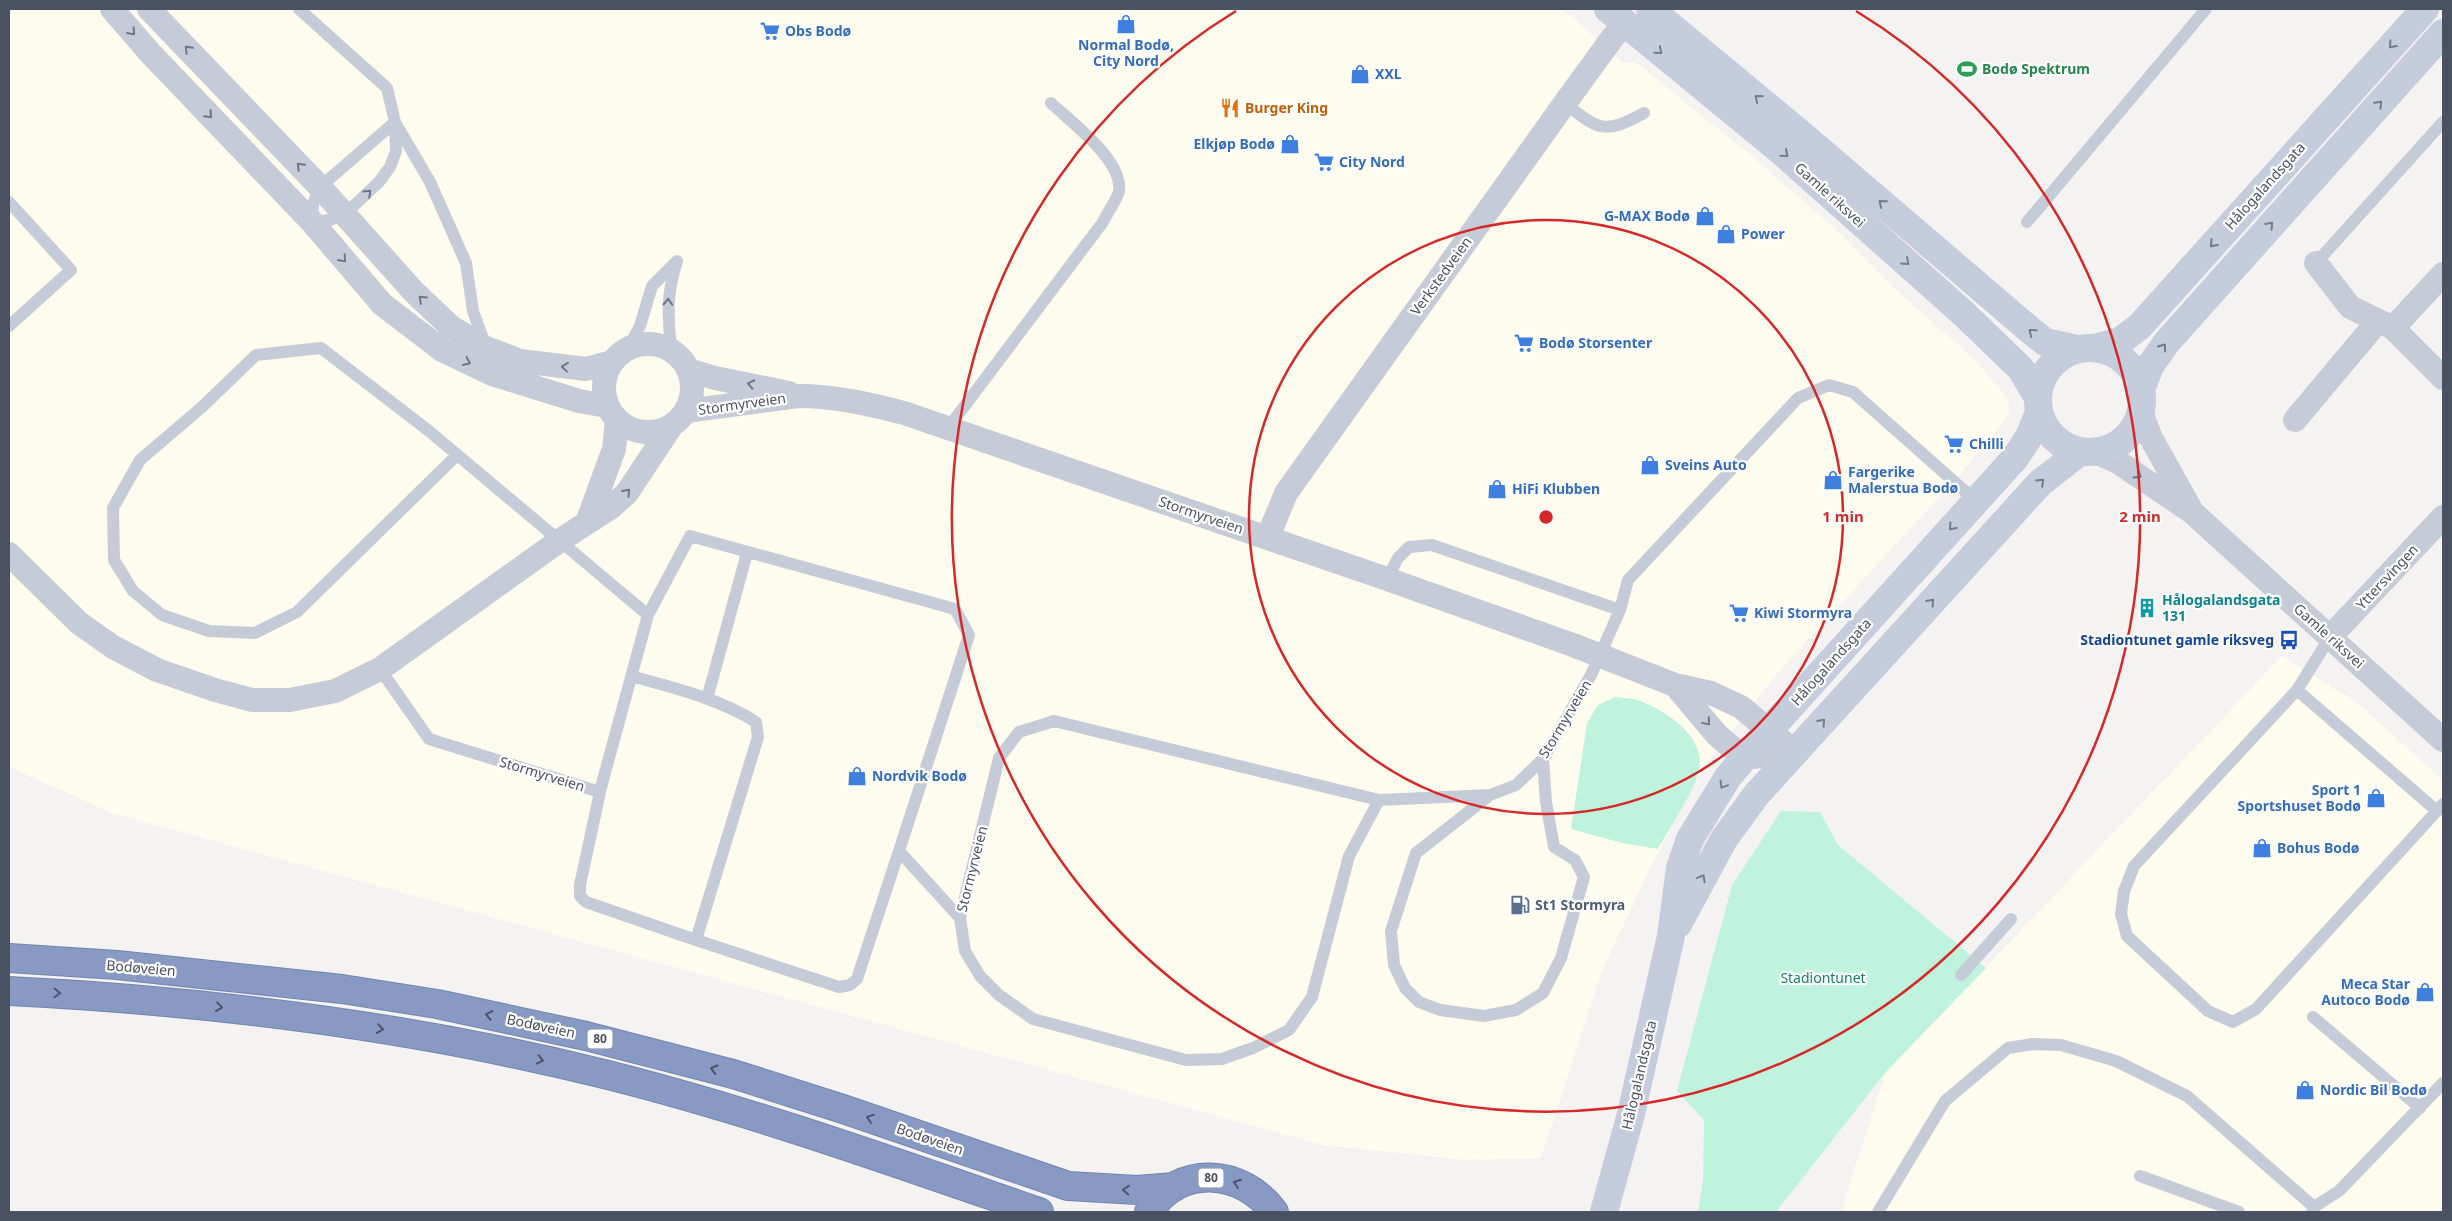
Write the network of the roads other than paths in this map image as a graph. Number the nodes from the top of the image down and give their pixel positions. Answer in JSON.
{"nodes":[{"id":1,"x":112,"y":9,"type":"edge"},
{"id":2,"x":149,"y":9,"type":"edge"},
{"id":3,"x":299,"y":9,"type":"edge"},
{"id":4,"x":1650,"y":9,"type":"edge"},
{"id":5,"x":2206,"y":9,"type":"edge"},
{"id":6,"x":2425,"y":9,"type":"edge"},
{"id":7,"x":1617,"y":16,"type":"edge"},
{"id":8,"x":2443,"y":33,"type":"edge"},
{"id":9,"x":1051,"y":103,"type":"dead end"},
{"id":10,"x":1565,"y":103,"type":"junction"},
{"id":11,"x":1644,"y":113,"type":"dead end"},
{"id":12,"x":395,"y":122,"type":"junction"},
{"id":13,"x":2443,"y":122,"type":"edge"},
{"id":14,"x":320,"y":187,"type":"junction"},
{"id":15,"x":9,"y":202,"type":"edge"},
{"id":16,"x":345,"y":214,"type":"junction"},
{"id":17,"x":312,"y":222,"type":"junction"},
{"id":18,"x":2027,"y":222,"type":"dead end"},
{"id":19,"x":2316,"y":263,"type":"joint"},
{"id":20,"x":2443,"y":274,"type":"edge"},
{"id":21,"x":2386,"y":325,"type":"junction"},
{"id":22,"x":9,"y":326,"type":"edge"},
{"id":23,"x":486,"y":348,"type":"junction"},
{"id":24,"x":2086,"y":348,"type":"junction"},
{"id":25,"x":671,"y":350,"type":"junction"},
{"id":26,"x":620,"y":355,"type":"junction"},
{"id":27,"x":688,"y":370,"type":"junction"},
{"id":28,"x":2443,"y":378,"type":"edge"},
{"id":29,"x":798,"y":396,"type":"junction"},
{"id":30,"x":2141,"y":401,"type":"junction"},
{"id":31,"x":2038,"y":404,"type":"junction"},
{"id":32,"x":612,"y":413,"type":"junction"},
{"id":33,"x":679,"y":418,"type":"junction"},
{"id":34,"x":2295,"y":420,"type":"dead end"},
{"id":35,"x":948,"y":428,"type":"junction"},
{"id":36,"x":2088,"y":452,"type":"junction"},
{"id":37,"x":458,"y":455,"type":"junction"},
{"id":38,"x":1976,"y":501,"type":"junction"},
{"id":39,"x":2192,"y":512,"type":"junction"},
{"id":40,"x":2443,"y":517,"type":"edge"},
{"id":41,"x":588,"y":520,"type":"junction"},
{"id":42,"x":1268,"y":537,"type":"junction"},
{"id":43,"x":559,"y":540,"type":"junction"},
{"id":44,"x":747,"y":553,"type":"junction"},
{"id":45,"x":9,"y":554,"type":"edge"},
{"id":46,"x":1387,"y":579,"type":"junction"},
{"id":47,"x":1620,"y":610,"type":"junction"},
{"id":48,"x":648,"y":615,"type":"junction"},
{"id":49,"x":2330,"y":637,"type":"junction"},
{"id":50,"x":1598,"y":656,"type":"junction"},
{"id":51,"x":380,"y":669,"type":"junction"},
{"id":52,"x":632,"y":676,"type":"junction"},
{"id":53,"x":1675,"y":685,"type":"junction"},
{"id":54,"x":2297,"y":690,"type":"junction"},
{"id":55,"x":707,"y":698,"type":"junction"},
{"id":56,"x":1769,"y":729,"type":"junction"},
{"id":57,"x":2443,"y":740,"type":"edge"},
{"id":58,"x":1795,"y":752,"type":"junction"},
{"id":59,"x":1744,"y":758,"type":"junction"},
{"id":60,"x":1543,"y":759,"type":"junction"},
{"id":61,"x":600,"y":791,"type":"junction"},
{"id":62,"x":1490,"y":795,"type":"junction"},
{"id":63,"x":1379,"y":800,"type":"junction"},
{"id":64,"x":2440,"y":808,"type":"edge"},
{"id":65,"x":899,"y":851,"type":"junction"},
{"id":66,"x":960,"y":918,"type":"junction"},
{"id":67,"x":2011,"y":919,"type":"dead end"},
{"id":68,"x":1671,"y":936,"type":"junction"},
{"id":69,"x":696,"y":940,"type":"junction"},
{"id":70,"x":9,"y":958,"type":"edge"},
{"id":71,"x":1961,"y":975,"type":"dead end"},
{"id":72,"x":9,"y":991,"type":"edge"},
{"id":73,"x":2313,"y":1017,"type":"dead end"},
{"id":74,"x":2443,"y":1083,"type":"edge"},
{"id":75,"x":2420,"y":1108,"type":"junction"},
{"id":76,"x":2140,"y":1176,"type":"dead end"},
{"id":77,"x":1174,"y":1187,"type":"junction"},
{"id":78,"x":1606,"y":1206,"type":"edge"},
{"id":79,"x":2313,"y":1210,"type":"edge"},
{"id":80,"x":1039,"y":1212,"type":"edge"},
{"id":81,"x":1149,"y":1212,"type":"edge"},
{"id":82,"x":1274,"y":1212,"type":"edge"},
{"id":83,"x":1878,"y":1212,"type":"edge"},
{"id":84,"x":2240,"y":1212,"type":"edge"}],
"edges":[{"from":1,"to":17,"type":"street","one_way":true},
{"from":14,"to":2,"type":"street","one_way":true},
{"from":3,"to":12,"type":"lane"},
{"from":24,"to":4,"type":"street","name":"Gamle riksvei","one_way":true},
{"from":5,"to":18,"type":"lane"},
{"from":6,"to":24,"type":"street","name":"Hålogalandsgata","one_way":true},
{"from":7,"to":10,"type":"street","name":"Verkstedveien"},
{"from":7,"to":31,"type":"street","name":"Gamle riksvei","one_way":true},
{"from":30,"to":8,"type":"street","name":"Hålogalandsgata","one_way":true},
{"from":9,"to":35,"type":"lane"},
{"from":10,"to":11,"type":"lane"},
{"from":10,"to":42,"type":"street","name":"Verkstedveien"},
{"from":12,"to":14,"type":"lane"},
{"from":16,"to":12,"type":"lane","one_way":true},
{"from":12,"to":23,"type":"lane"},
{"from":13,"to":19,"type":"lane"},
{"from":14,"to":16,"type":"street"},
{"from":14,"to":17,"type":"lane"},
{"from":15,"to":22,"type":"lane"},
{"from":16,"to":17,"type":"lane"},
{"from":23,"to":16,"type":"street","one_way":true},
{"from":17,"to":32,"type":"street","one_way":true},
{"from":19,"to":21,"type":"street"},
{"from":20,"to":21,"type":"street"},
{"from":21,"to":28,"type":"street"},
{"from":21,"to":34,"type":"street"},
{"from":26,"to":23,"type":"street","one_way":true},
{"from":24,"to":30,"type":"street"},
{"from":24,"to":31,"type":"street","name":"Hålogalandsgata"},
{"from":25,"to":26,"type":"street"},
{"from":25,"to":26,"type":"lane","one_way":true},
{"from":25,"to":27,"type":"street"},
{"from":26,"to":32,"type":"street"},
{"from":29,"to":27,"type":"street","name":"Stormyrveien","one_way":true},
{"from":27,"to":33,"type":"street"},
{"from":29,"to":33,"type":"street","name":"Stormyrveien"},
{"from":29,"to":35,"type":"street","name":"Stormyrveien"},
{"from":30,"to":36,"type":"street","name":"Hålogalandsgata"},
{"from":30,"to":39,"type":"street","name":"Gamle riksvei"},
{"from":31,"to":36,"type":"street"},
{"from":31,"to":38,"type":"street","name":"Hålogalandsgata"},
{"from":32,"to":33,"type":"street"},
{"from":32,"to":41,"type":"street"},
{"from":41,"to":33,"type":"street","one_way":true},
{"from":35,"to":42,"type":"street","name":"Stormyrveien"},
{"from":36,"to":39,"type":"street","name":"Gamle riksvei","one_way":true},
{"from":58,"to":36,"type":"street","name":"Hålogalandsgata","one_way":true},
{"from":37,"to":37,"type":"lane"},
{"from":37,"to":43,"type":"lane"},
{"from":38,"to":47,"type":"lane"},
{"from":38,"to":56,"type":"street","name":"Hålogalandsgata","one_way":true},
{"from":39,"to":49,"type":"street","name":"Gamle riksvei"},
{"from":40,"to":49,"type":"street","name":"Yttersvingen"},
{"from":41,"to":43,"type":"street"},
{"from":42,"to":46,"type":"street","name":"Stormyrveien"},
{"from":43,"to":48,"type":"lane"},
{"from":43,"to":51,"type":"street"},
{"from":44,"to":48,"type":"lane"},
{"from":44,"to":55,"type":"lane"},
{"from":44,"to":65,"type":"lane"},
{"from":45,"to":51,"type":"street"},
{"from":46,"to":47,"type":"lane"},
{"from":46,"to":50,"type":"street","name":"Stormyrveien"},
{"from":47,"to":50,"type":"lane"},
{"from":48,"to":52,"type":"lane"},
{"from":49,"to":54,"type":"lane"},
{"from":49,"to":57,"type":"street","name":"Gamle riksvei"},
{"from":50,"to":53,"type":"street","name":"Stormyrveien"},
{"from":50,"to":60,"type":"lane","name":"Stormyrveien"},
{"from":51,"to":61,"type":"lane","name":"Stormyrveien"},
{"from":52,"to":55,"type":"lane"},
{"from":52,"to":61,"type":"lane"},
{"from":53,"to":56,"type":"street","name":"Stormyrveien"},
{"from":53,"to":59,"type":"street","name":"Stormyrveien","one_way":true},
{"from":54,"to":64,"type":"lane"},
{"from":54,"to":64,"type":"lane"},
{"from":55,"to":69,"type":"lane"},
{"from":56,"to":58,"type":"street","name":"Stormyrveien"},
{"from":56,"to":59,"type":"street","name":"Hålogalandsgata"},
{"from":58,"to":59,"type":"street"},
{"from":68,"to":58,"type":"street","name":"Hålogalandsgata","one_way":true},
{"from":59,"to":68,"type":"street","name":"Hålogalandsgata","one_way":true},
{"from":60,"to":62,"type":"lane","name":"Stormyrveien"},
{"from":60,"to":62,"type":"lane"},
{"from":61,"to":69,"type":"lane","name":"Stormyrveien"},
{"from":62,"to":63,"type":"lane","name":"Stormyrveien"},
{"from":63,"to":66,"type":"lane","name":"Stormyrveien"},
{"from":63,"to":66,"type":"lane","name":"Stormyrveien"},
{"from":65,"to":66,"type":"lane"},
{"from":65,"to":69,"type":"lane"},
{"from":67,"to":71,"type":"lane"},
{"from":68,"to":78,"type":"street","name":"Hålogalandsgata"},
{"from":77,"to":70,"type":"highway","name":"Bodøveien","number":"80","one_way":true},
{"from":72,"to":80,"type":"highway","one_way":true},
{"from":73,"to":75,"type":"lane"},
{"from":74,"to":75,"type":"lane"},
{"from":75,"to":79,"type":"lane"},
{"from":76,"to":84,"type":"lane"},
{"from":77,"to":81,"type":"highway","name":"Bodøveien","number":"80"},
{"from":82,"to":77,"type":"highway","name":"Bodøveien","number":"80","one_way":true},
{"from":79,"to":83,"type":"lane"}]}
